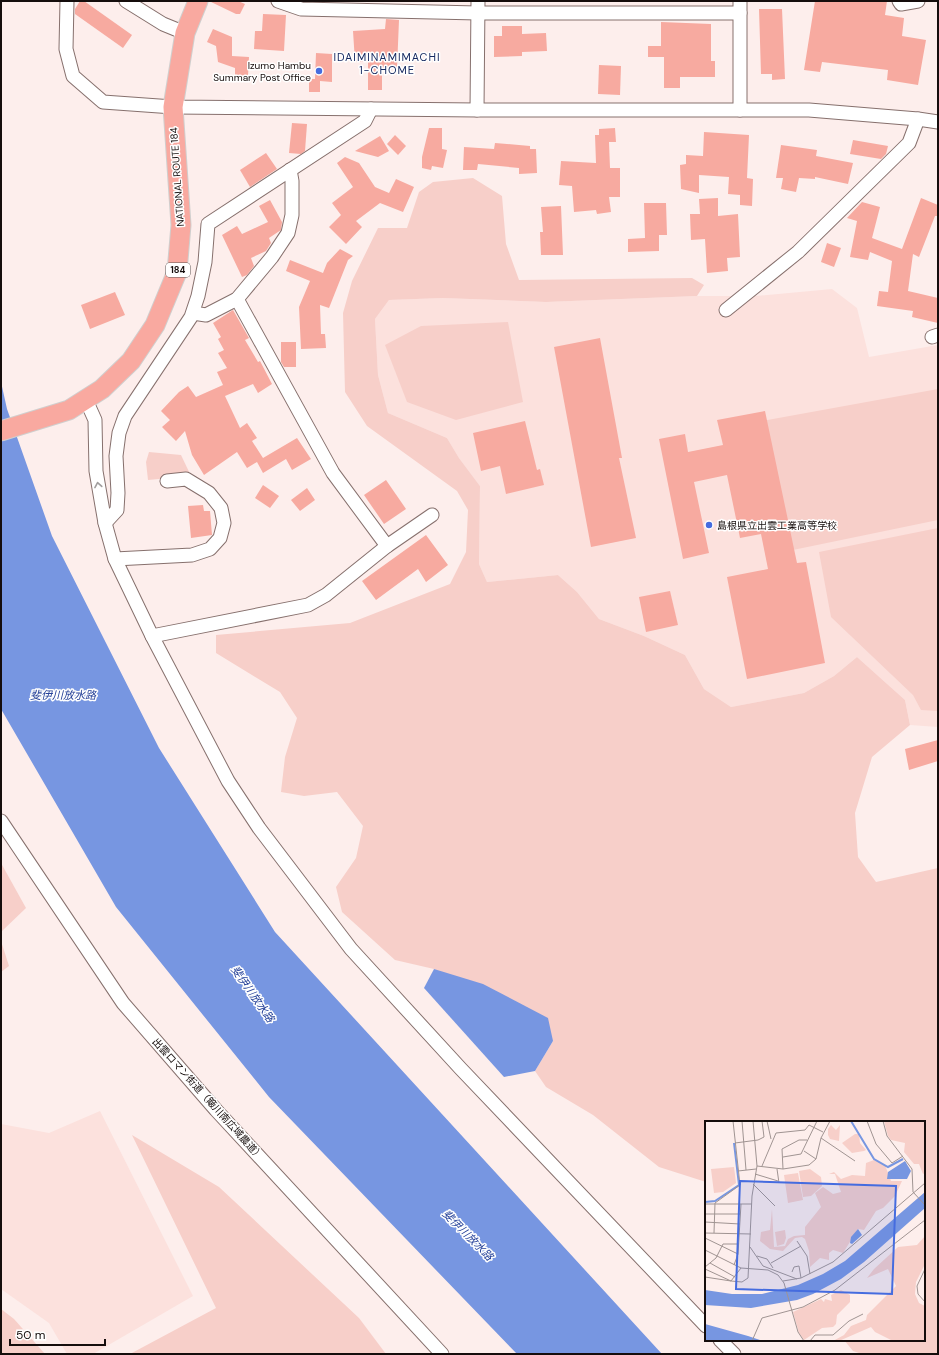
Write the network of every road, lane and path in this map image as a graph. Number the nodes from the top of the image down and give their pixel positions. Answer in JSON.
{"nodes":[{"id":1,"x":66,"y":1,"type":"edge"},
{"id":2,"x":126,"y":1,"type":"edge"},
{"id":3,"x":198,"y":1,"type":"edge"},
{"id":4,"x":278,"y":1,"type":"edge"},
{"id":5,"x":899,"y":1,"type":"edge"},
{"id":6,"x":918,"y":1,"type":"edge"},
{"id":7,"x":303,"y":5,"type":"edge"},
{"id":8,"x":389,"y":6,"type":"edge"},
{"id":9,"x":566,"y":6,"type":"edge"},
{"id":10,"x":653,"y":6,"type":"edge"},
{"id":11,"x":478,"y":7,"type":"edge"},
{"id":12,"x":740,"y":7,"type":"edge"},
{"id":13,"x":185,"y":33,"type":"junction"},
{"id":14,"x":173,"y":107,"type":"junction"},
{"id":15,"x":371,"y":109,"type":"junction"},
{"id":16,"x":477,"y":110,"type":"junction"},
{"id":17,"x":740,"y":110,"type":"junction"},
{"id":18,"x":918,"y":119,"type":"junction"},
{"id":19,"x":938,"y":122,"type":"edge"},
{"id":20,"x":290,"y":170,"type":"junction"},
{"id":21,"x":237,"y":298,"type":"junction"},
{"id":22,"x":726,"y":310,"type":"dead end"},
{"id":23,"x":193,"y":313,"type":"junction"},
{"id":24,"x":86,"y":400,"type":"junction"},
{"id":25,"x":1,"y":432,"type":"edge"},
{"id":26,"x":167,"y":481,"type":"dead end"},
{"id":27,"x":432,"y":515,"type":"dead end"},
{"id":28,"x":105,"y":523,"type":"junction"},
{"id":29,"x":387,"y":546,"type":"junction"},
{"id":30,"x":115,"y":559,"type":"junction"},
{"id":31,"x":152,"y":636,"type":"junction"},
{"id":32,"x":1,"y":821,"type":"edge"},
{"id":33,"x":705,"y":1325,"type":"edge"},
{"id":34,"x":721,"y":1341,"type":"edge"},
{"id":35,"x":442,"y":1354,"type":"edge"},
{"id":36,"x":734,"y":1354,"type":"edge"}],
"edges":[{"from":1,"to":14,"type":"street"},
{"from":2,"to":13,"type":"street"},
{"from":3,"to":13,"type":"highway","name":"NATIONAL ROUTE 184","number":"184"},
{"from":4,"to":7,"type":"street"},
{"from":5,"to":6,"type":"street"},
{"from":7,"to":8,"type":"street"},
{"from":8,"to":11,"type":"street"},
{"from":9,"to":10,"type":"street"},
{"from":9,"to":11,"type":"street"},
{"from":10,"to":12,"type":"street"},
{"from":11,"to":16,"type":"street"},
{"from":12,"to":17,"type":"street"},
{"from":13,"to":14,"type":"highway","name":"NATIONAL ROUTE 184","number":"184"},
{"from":14,"to":15,"type":"street"},
{"from":14,"to":24,"type":"highway","name":"NATIONAL ROUTE 184","number":"184"},
{"from":15,"to":16,"type":"street"},
{"from":15,"to":20,"type":"street"},
{"from":16,"to":17,"type":"street"},
{"from":17,"to":18,"type":"street"},
{"from":18,"to":19,"type":"street"},
{"from":18,"to":22,"type":"street"},
{"from":20,"to":21,"type":"street"},
{"from":20,"to":23,"type":"street"},
{"from":21,"to":23,"type":"street"},
{"from":21,"to":29,"type":"street"},
{"from":23,"to":28,"type":"street"},
{"from":24,"to":25,"type":"highway","name":"NATIONAL ROUTE 184","number":"184"},
{"from":28,"to":24,"type":"street","one_way":true},
{"from":26,"to":30,"type":"street"},
{"from":27,"to":29,"type":"street"},
{"from":28,"to":30,"type":"street"},
{"from":29,"to":31,"type":"street"},
{"from":30,"to":31,"type":"street"},
{"from":31,"to":33,"type":"street"},
{"from":32,"to":35,"type":"street","name":"出雲ロマン街道（簸川南広域農道）"},
{"from":34,"to":36,"type":"street"}]}
